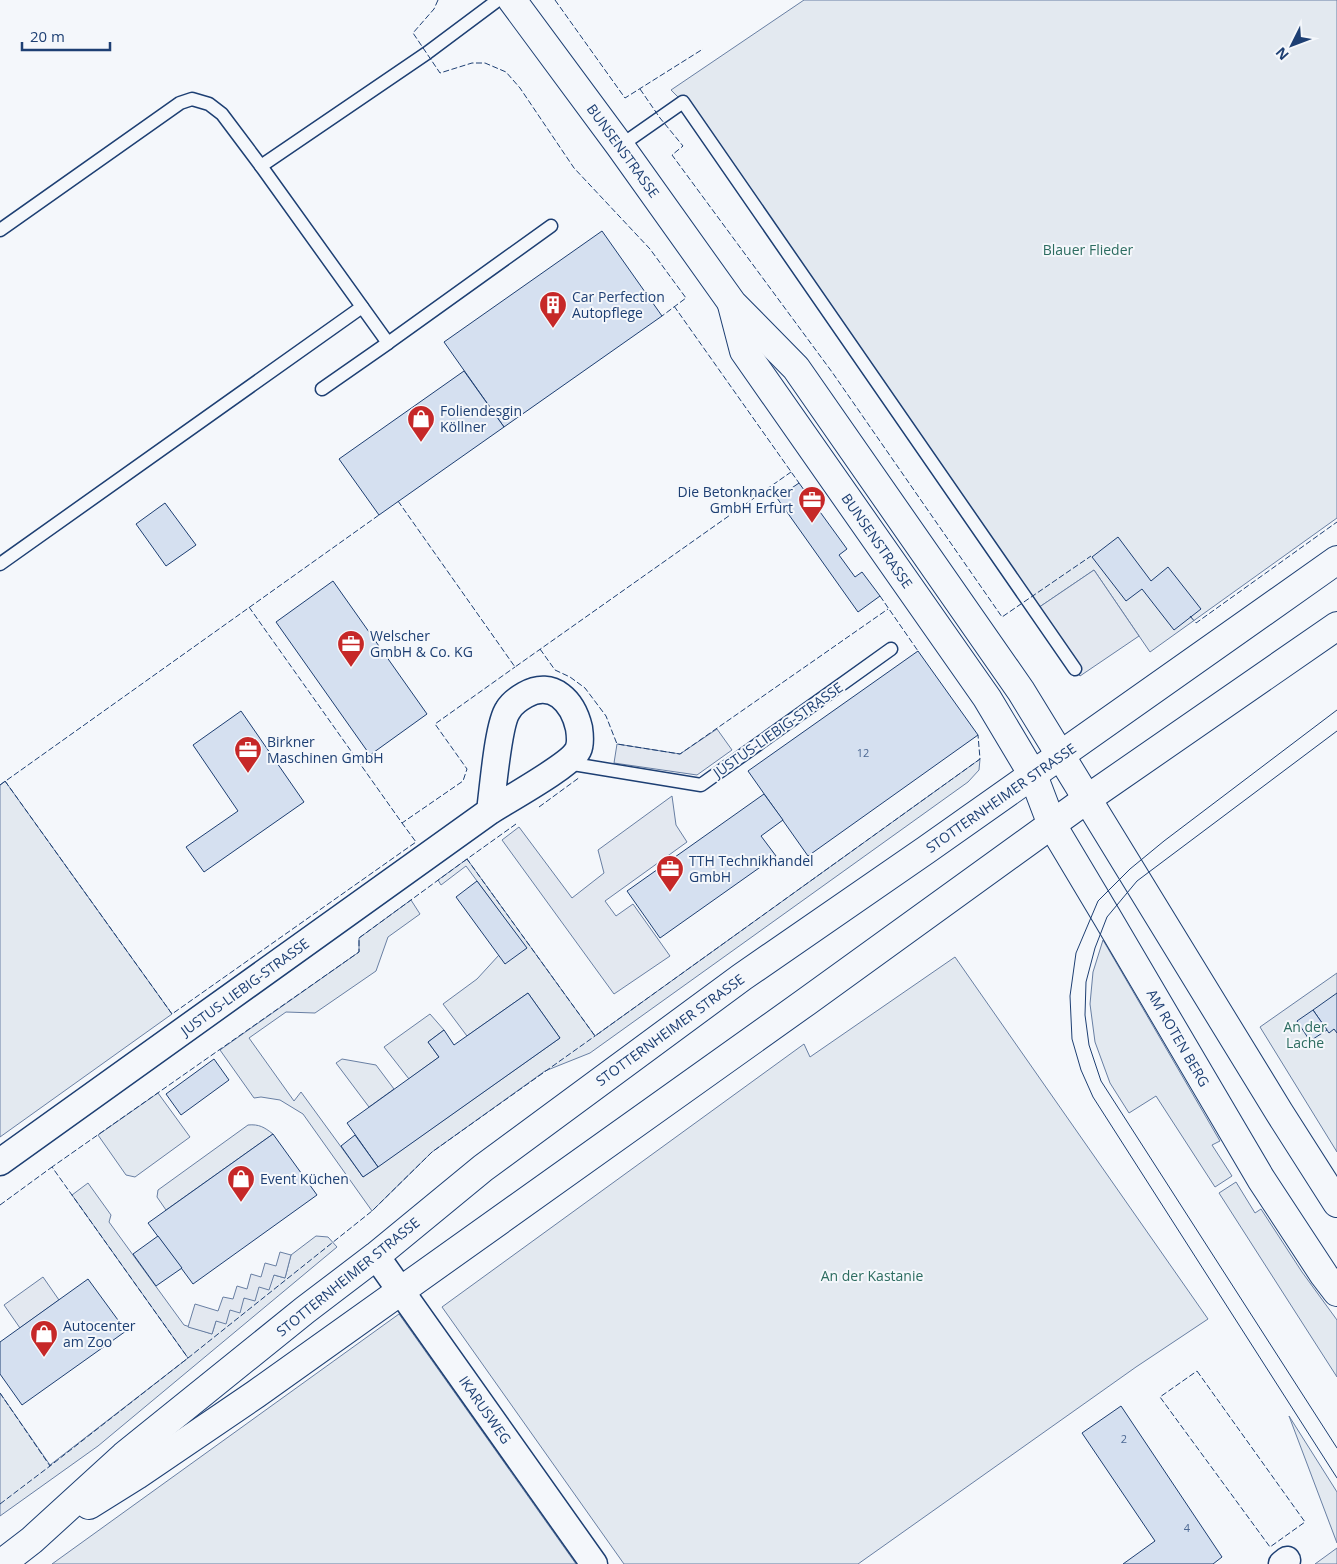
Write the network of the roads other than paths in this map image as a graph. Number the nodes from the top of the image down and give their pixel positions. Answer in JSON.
{"nodes":[{"id":1,"x":498,"y":0,"type":"edge"},
{"id":2,"x":512,"y":0,"type":"edge"},
{"id":3,"x":620,"y":146,"type":"junction"},
{"id":4,"x":261,"y":166,"type":"junction"},
{"id":5,"x":551,"y":226,"type":"dead end"},
{"id":6,"x":0,"y":230,"type":"edge"},
{"id":7,"x":732,"y":303,"type":"junction"},
{"id":8,"x":362,"y":307,"type":"junction"},
{"id":9,"x":388,"y":343,"type":"junction"},
{"id":10,"x":322,"y":389,"type":"dead end"},
{"id":11,"x":1337,"y":560,"type":"edge"},
{"id":12,"x":0,"y":564,"type":"edge"},
{"id":13,"x":1337,"y":626,"type":"edge"},
{"id":14,"x":891,"y":649,"type":"dead end"},
{"id":15,"x":1075,"y":669,"type":"dead end"},
{"id":16,"x":1060,"y":756,"type":"junction"},
{"id":17,"x":567,"y":763,"type":"junction"},
{"id":18,"x":1033,"y":775,"type":"junction"},
{"id":19,"x":1087,"y":799,"type":"junction"},
{"id":20,"x":490,"y":811,"type":"junction"},
{"id":21,"x":1052,"y":825,"type":"junction"},
{"id":22,"x":0,"y":1162,"type":"edge"},
{"id":23,"x":1337,"y":1203,"type":"edge"},
{"id":24,"x":376,"y":1256,"type":"junction"},
{"id":25,"x":400,"y":1291,"type":"junction"},
{"id":26,"x":1337,"y":1292,"type":"edge"},
{"id":27,"x":32,"y":1540,"type":"junction"},
{"id":28,"x":1,"y":1564,"type":"edge"},
{"id":29,"x":594,"y":1564,"type":"edge"}],
"edges":[{"from":1,"to":4,"type":"lane"},
{"from":2,"to":3,"type":"main road","name":"BUNSENSTRASSE"},
{"from":3,"to":7,"type":"main road","name":"BUNSENSTRASSE"},
{"from":3,"to":15,"type":"lane"},
{"from":4,"to":6,"type":"lane"},
{"from":4,"to":8,"type":"lane"},
{"from":5,"to":9,"type":"lane"},
{"from":7,"to":16,"type":"main road","name":"BUNSENSTRASSE"},
{"from":7,"to":18,"type":"main road","name":"BUNSENSTRASSE"},
{"from":8,"to":9,"type":"lane"},
{"from":8,"to":12,"type":"lane"},
{"from":9,"to":10,"type":"lane"},
{"from":11,"to":16,"type":"main road","name":"STOTTERNHEIMER STRASSE"},
{"from":13,"to":19,"type":"main road","name":"STOTTERNHEIMER STRASSE"},
{"from":14,"to":17,"type":"lane","name":"JUSTUS-LIEBIG-STRASSE"},
{"from":16,"to":18,"type":"main road","name":"STOTTERNHEIMER STRASSE"},
{"from":16,"to":19,"type":"main road"},
{"from":17,"to":20,"type":"street","name":"JUSTUS-LIEBIG-STRASSE"},
{"from":17,"to":20,"type":"street","name":"JUSTUS-LIEBIG-STRASSE"},
{"from":18,"to":21,"type":"main road","name":"AM ROTEN BERG"},
{"from":18,"to":24,"type":"main road","name":"STOTTERNHEIMER STRASSE"},
{"from":19,"to":21,"type":"main road","name":"STOTTERNHEIMER STRASSE"},
{"from":19,"to":23,"type":"main road"},
{"from":20,"to":22,"type":"street","name":"JUSTUS-LIEBIG-STRASSE"},
{"from":21,"to":25,"type":"main road","name":"STOTTERNHEIMER STRASSE"},
{"from":21,"to":26,"type":"main road","name":"AM ROTEN BERG"},
{"from":24,"to":25,"type":"street","name":"IKARUSWEG"},
{"from":24,"to":27,"type":"main road","name":"STOTTERNHEIMER STRASSE"},
{"from":25,"to":27,"type":"main road","name":"STOTTERNHEIMER STRASSE"},
{"from":25,"to":29,"type":"street","name":"IKARUSWEG"},
{"from":27,"to":28,"type":"main road","name":"STOTTERNHEIMER STRASSE"}]}
